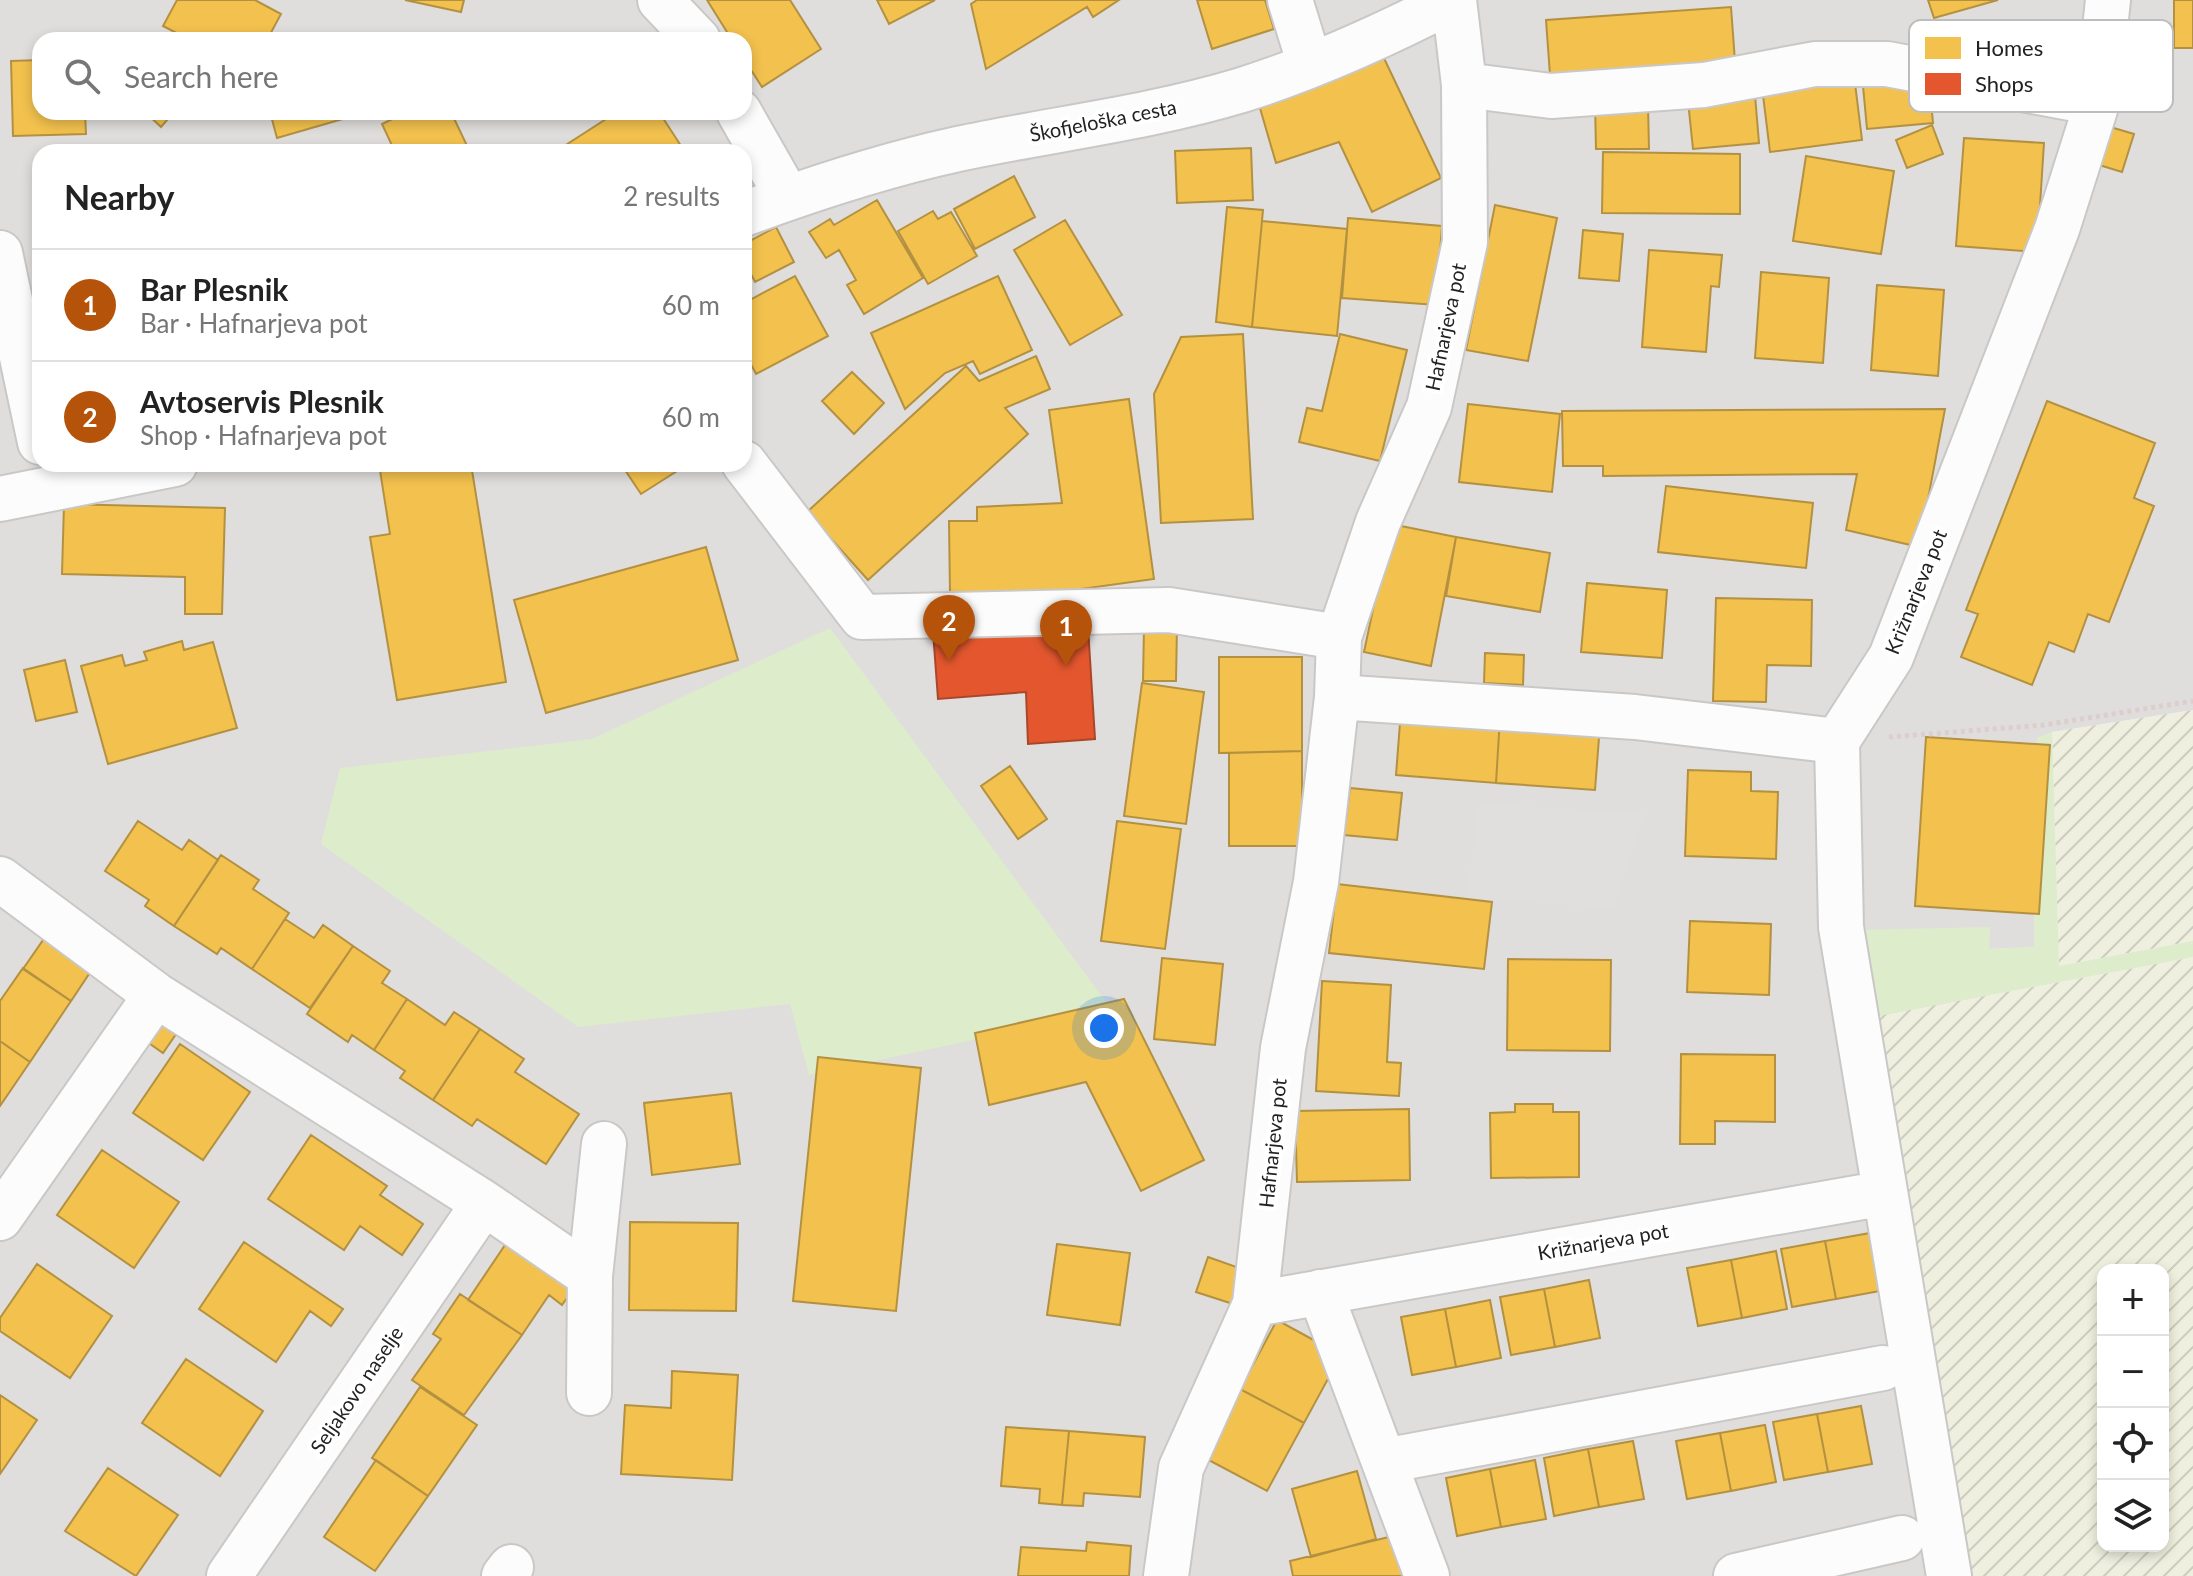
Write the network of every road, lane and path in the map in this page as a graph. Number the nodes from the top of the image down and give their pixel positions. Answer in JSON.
{"nodes":[{"id":1,"x":660,"y":0,"type":"edge"},
{"id":2,"x":1290,"y":0,"type":"edge"},
{"id":3,"x":1454,"y":0,"type":"edge"},
{"id":4,"x":2108,"y":0,"type":"edge"},
{"id":5,"x":2106,"y":20,"type":"edge"},
{"id":6,"x":690,"y":32,"type":"edge"},
{"id":7,"x":1310,"y":65,"type":"junction"},
{"id":8,"x":1909,"y":68,"type":"edge"},
{"id":9,"x":1464,"y":85,"type":"junction"},
{"id":10,"x":2094,"y":112,"type":"edge"},
{"id":11,"x":744,"y":120,"type":"edge"},
{"id":12,"x":788,"y":198,"type":"junction"},
{"id":13,"x":752,"y":211,"type":"edge"},
{"id":14,"x":0,"y":253,"type":"edge"},
{"id":15,"x":32,"y":404,"type":"edge"},
{"id":16,"x":90,"y":472,"type":"edge"},
{"id":17,"x":751,"y":472,"type":"edge"},
{"id":18,"x":47,"y":476,"type":"edge"},
{"id":19,"x":0,"y":499,"type":"edge"},
{"id":20,"x":1339,"y":637,"type":"junction"},
{"id":21,"x":1337,"y":697,"type":"junction"},
{"id":22,"x":2193,"y":701,"type":"edge"},
{"id":23,"x":1837,"y":741,"type":"junction"},
{"id":24,"x":0,"y":879,"type":"edge"},
{"id":25,"x":156,"y":995,"type":"junction"},
{"id":26,"x":604,"y":1144,"type":"dead end"},
{"id":27,"x":1885,"y":1193,"type":"junction"},
{"id":28,"x":484,"y":1203,"type":"junction"},
{"id":29,"x":0,"y":1218,"type":"edge"},
{"id":30,"x":590,"y":1276,"type":"junction"},
{"id":31,"x":1320,"y":1292,"type":"junction"},
{"id":32,"x":1255,"y":1304,"type":"junction"},
{"id":33,"x":1883,"y":1368,"type":"dead end"},
{"id":34,"x":589,"y":1393,"type":"dead end"},
{"id":35,"x":1384,"y":1461,"type":"junction"},
{"id":36,"x":1902,"y":1538,"type":"dead end"},
{"id":37,"x":229,"y":1576,"type":"edge"},
{"id":38,"x":1166,"y":1576,"type":"edge"},
{"id":39,"x":1427,"y":1576,"type":"edge"},
{"id":40,"x":1736,"y":1576,"type":"edge"},
{"id":41,"x":1949,"y":1576,"type":"edge"}],
"edges":[{"from":1,"to":6,"type":"street"},
{"from":2,"to":7,"type":"street"},
{"from":3,"to":7,"type":"street","name":"Škofjeloška cesta"},
{"from":3,"to":9,"type":"street","name":"Hafnarjeva pot"},
{"from":4,"to":5,"type":"street","name":"Križnarjeva pot"},
{"from":7,"to":12,"type":"street","name":"Škofjeloška cesta"},
{"from":8,"to":9,"type":"street"},
{"from":9,"to":20,"type":"street","name":"Hafnarjeva pot"},
{"from":10,"to":23,"type":"street","name":"Križnarjeva pot"},
{"from":11,"to":12,"type":"street"},
{"from":12,"to":13,"type":"street","name":"Škofjeloška cesta"},
{"from":14,"to":15,"type":"street"},
{"from":16,"to":18,"type":"street"},
{"from":17,"to":20,"type":"street"},
{"from":18,"to":19,"type":"street"},
{"from":20,"to":21,"type":"street","name":"Hafnarjeva pot"},
{"from":21,"to":23,"type":"street"},
{"from":21,"to":32,"type":"street","name":"Hafnarjeva pot"},
{"from":22,"to":23,"type":"path"},
{"from":23,"to":27,"type":"street"},
{"from":24,"to":25,"type":"street"},
{"from":25,"to":28,"type":"street"},
{"from":25,"to":29,"type":"street"},
{"from":26,"to":30,"type":"street"},
{"from":27,"to":31,"type":"street","name":"Križnarjeva pot"},
{"from":27,"to":41,"type":"street"},
{"from":28,"to":30,"type":"street"},
{"from":28,"to":37,"type":"street","name":"Seljakovo naselje"},
{"from":30,"to":34,"type":"street"},
{"from":31,"to":32,"type":"street","name":"Križnarjeva pot"},
{"from":31,"to":35,"type":"street"},
{"from":32,"to":38,"type":"street","name":"Hafnarjeva pot"},
{"from":33,"to":35,"type":"street"},
{"from":35,"to":39,"type":"street"},
{"from":36,"to":40,"type":"street"}]}
